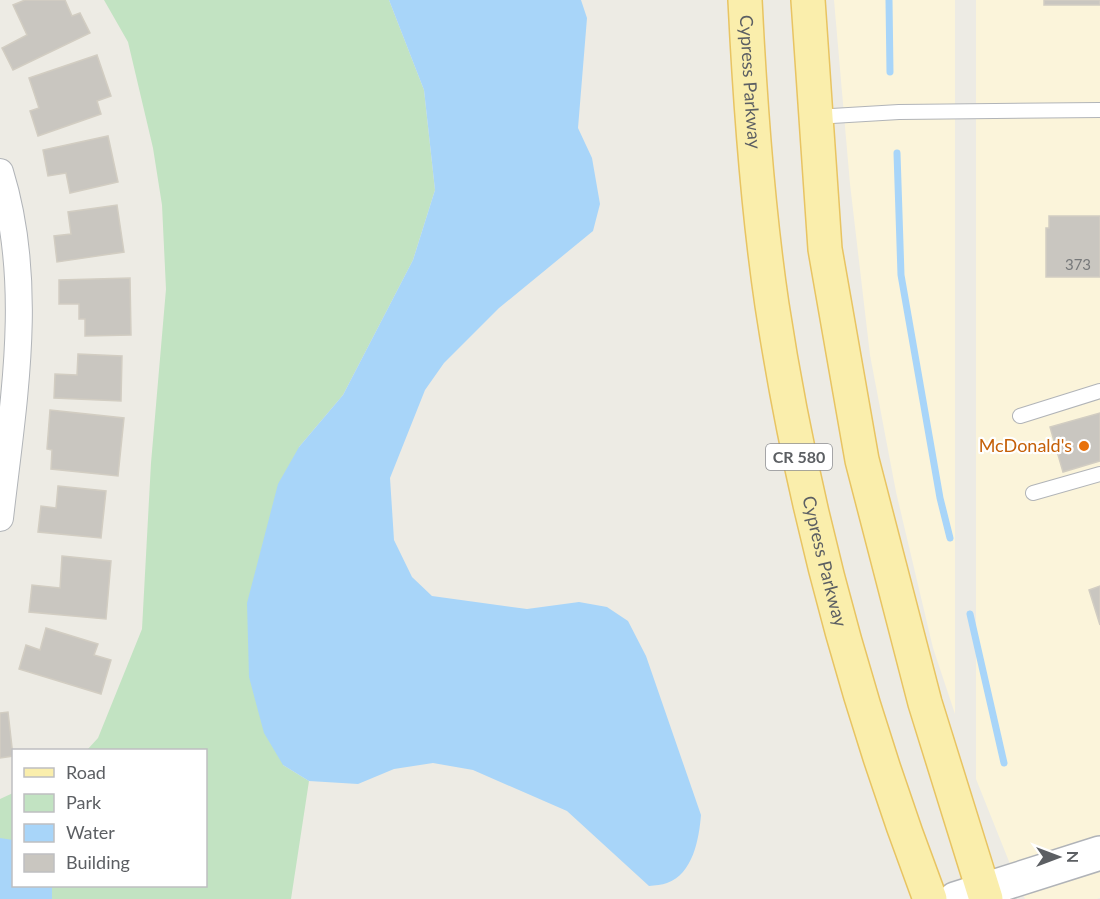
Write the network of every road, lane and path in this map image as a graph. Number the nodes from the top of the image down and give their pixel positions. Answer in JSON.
{"nodes":[{"id":1,"x":745,"y":0,"type":"edge"},
{"id":2,"x":808,"y":0,"type":"edge"},
{"id":3,"x":1100,"y":110,"type":"edge"},
{"id":4,"x":815,"y":117,"type":"junction"},
{"id":5,"x":0,"y":172,"type":"edge"},
{"id":6,"x":1100,"y":391,"type":"edge"},
{"id":7,"x":1020,"y":416,"type":"dead end"},
{"id":8,"x":1100,"y":474,"type":"edge"},
{"id":9,"x":1033,"y":493,"type":"dead end"},
{"id":10,"x":0,"y":518,"type":"edge"},
{"id":11,"x":1100,"y":853,"type":"edge"},
{"id":12,"x":974,"y":896,"type":"edge"},
{"id":13,"x":930,"y":899,"type":"edge"}],
"edges":[{"from":1,"to":13,"type":"main road","name":"Cypress Parkway","number":"CR 580"},
{"from":2,"to":4,"type":"main road"},
{"from":3,"to":4,"type":"lane"},
{"from":4,"to":12,"type":"main road"},
{"from":5,"to":10,"type":"street"},
{"from":6,"to":7,"type":"lane"},
{"from":8,"to":9,"type":"lane"},
{"from":11,"to":12,"type":"main road"}]}
